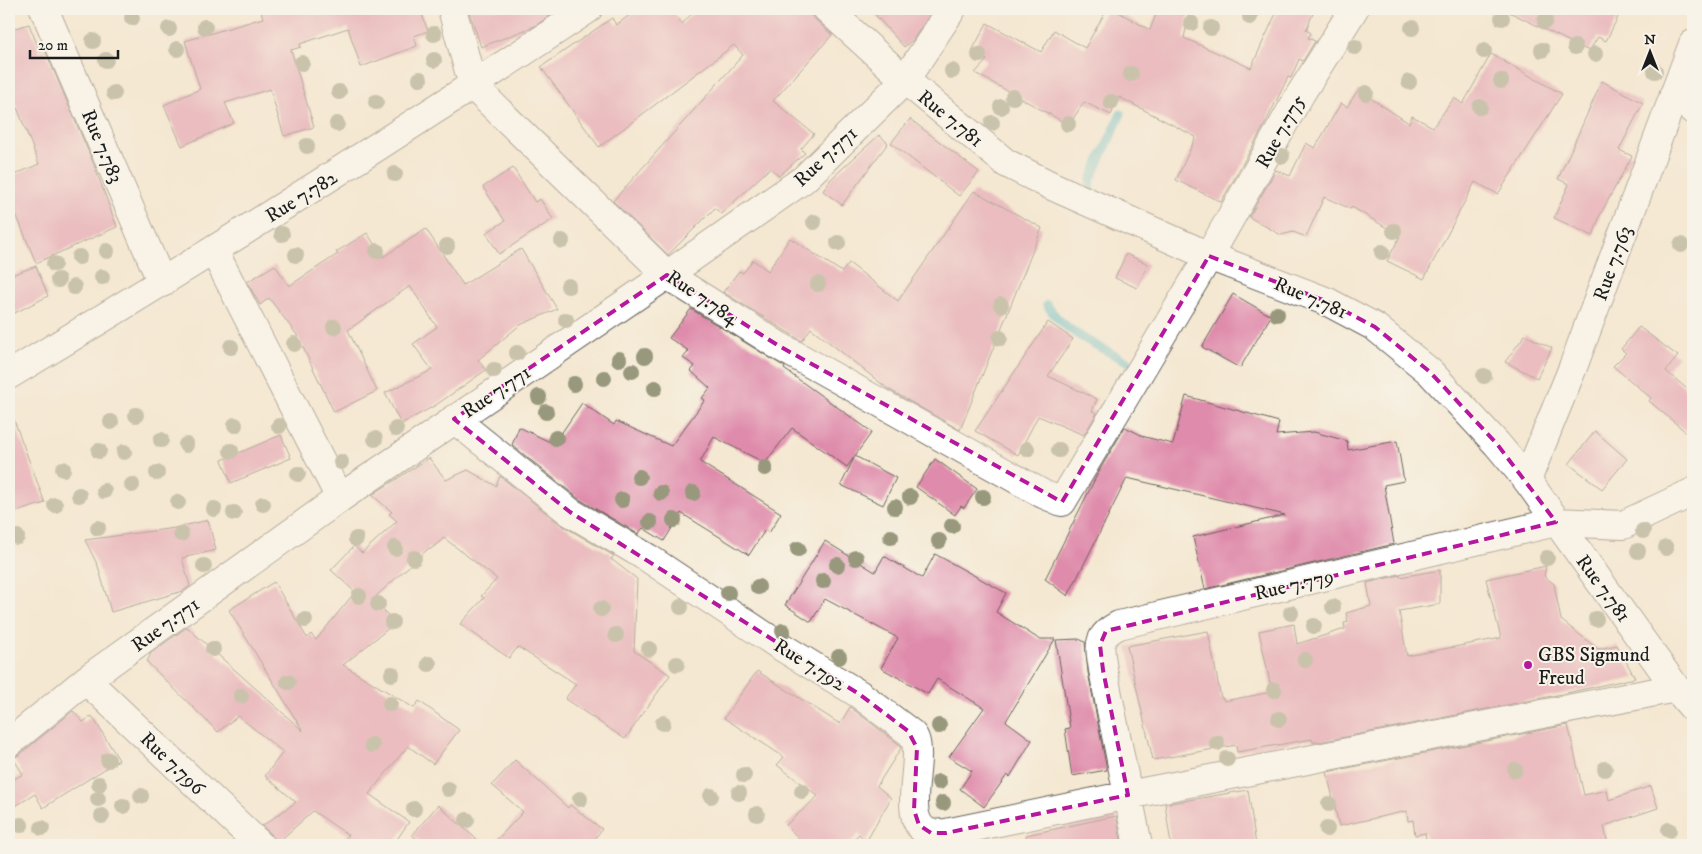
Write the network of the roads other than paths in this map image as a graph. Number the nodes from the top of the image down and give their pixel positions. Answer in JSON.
{"nodes":[{"id":1,"x":44,"y":9,"type":"edge"},
{"id":2,"x":452,"y":9,"type":"edge"},
{"id":3,"x":588,"y":9,"type":"edge"},
{"id":4,"x":828,"y":9,"type":"edge"},
{"id":5,"x":952,"y":9,"type":"edge"},
{"id":6,"x":1354,"y":9,"type":"edge"},
{"id":7,"x":1693,"y":44,"type":"edge"},
{"id":8,"x":905,"y":80,"type":"junction"},
{"id":9,"x":474,"y":86,"type":"junction"},
{"id":10,"x":1684,"y":102,"type":"edge"},
{"id":11,"x":214,"y":251,"type":"junction"},
{"id":12,"x":1210,"y":256,"type":"junction"},
{"id":13,"x":667,"y":275,"type":"junction"},
{"id":14,"x":162,"y":283,"type":"junction"},
{"id":15,"x":9,"y":375,"type":"edge"},
{"id":16,"x":454,"y":419,"type":"junction"},
{"id":17,"x":1527,"y":480,"type":"junction"},
{"id":18,"x":1693,"y":492,"type":"edge"},
{"id":19,"x":1043,"y":494,"type":"joint"},
{"id":20,"x":340,"y":498,"type":"junction"},
{"id":21,"x":1556,"y":522,"type":"junction"},
{"id":22,"x":86,"y":680,"type":"junction"},
{"id":23,"x":1684,"y":698,"type":"edge"},
{"id":24,"x":9,"y":743,"type":"edge"},
{"id":25,"x":1128,"y":795,"type":"junction"},
{"id":26,"x":260,"y":845,"type":"edge"},
{"id":27,"x":1138,"y":845,"type":"edge"}],
"edges":[{"from":1,"to":14,"type":"street","name":"Rue 7.783"},
{"from":2,"to":9,"type":"street","name":"Rue 7.784"},
{"from":3,"to":9,"type":"street","name":"Rue 7.782"},
{"from":4,"to":8,"type":"street","name":"Rue 7.781"},
{"from":5,"to":8,"type":"street","name":"Rue 7.771"},
{"from":6,"to":12,"type":"street","name":"Rue 7.775"},
{"from":7,"to":10,"type":"street","name":"Rue 7.763"},
{"from":8,"to":12,"type":"street","name":"Rue 7.781"},
{"from":8,"to":13,"type":"street","name":"Rue 7.771"},
{"from":9,"to":11,"type":"street","name":"Rue 7.782"},
{"from":9,"to":13,"type":"street","name":"Rue 7.784"},
{"from":10,"to":17,"type":"street","name":"Rue 7.763"},
{"from":11,"to":14,"type":"street","name":"Rue 7.782"},
{"from":11,"to":20,"type":"street"},
{"from":12,"to":17,"type":"street","name":"Rue 7.781"},
{"from":12,"to":19,"type":"street","name":"Rue 7.775"},
{"from":13,"to":16,"type":"street","name":"Rue 7.771"},
{"from":13,"to":19,"type":"street","name":"Rue 7.784"},
{"from":14,"to":15,"type":"street","name":"Rue 7.782"},
{"from":16,"to":20,"type":"street","name":"Rue 7.771"},
{"from":16,"to":25,"type":"street","name":"Rue 7.792"},
{"from":17,"to":21,"type":"street","name":"Rue 7.781"},
{"from":18,"to":21,"type":"street","name":"Rue 7.779"},
{"from":20,"to":22,"type":"street","name":"Rue 7.771"},
{"from":21,"to":23,"type":"street","name":"Rue 7.781"},
{"from":21,"to":25,"type":"street","name":"Rue 7.779"},
{"from":22,"to":24,"type":"street","name":"Rue 7.771"},
{"from":22,"to":26,"type":"street","name":"Rue 7.796"},
{"from":23,"to":25,"type":"street"},
{"from":25,"to":27,"type":"street","name":"Rue 7.779"}]}
